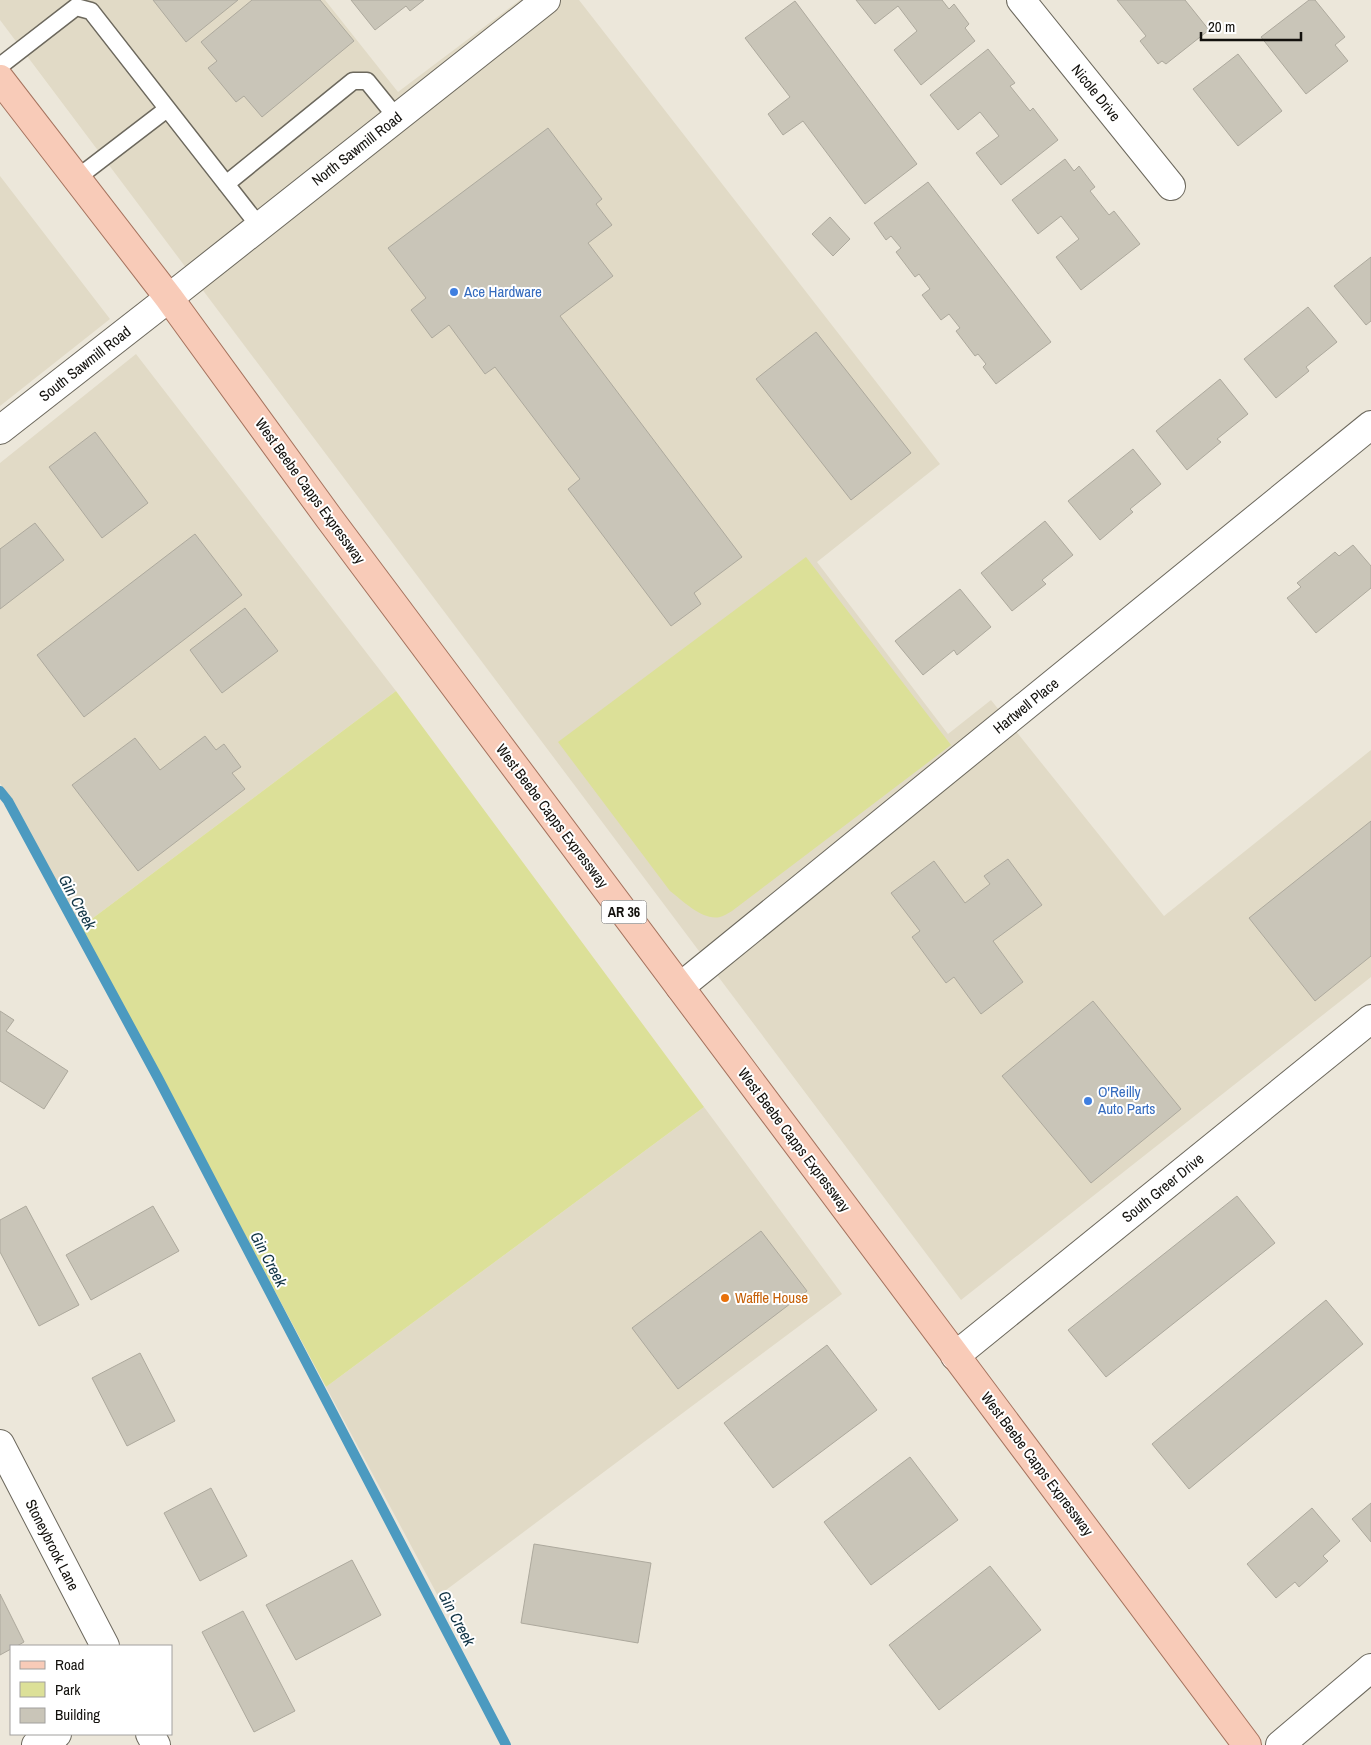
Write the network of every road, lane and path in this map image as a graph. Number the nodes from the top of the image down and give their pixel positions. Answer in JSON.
{"nodes":[{"id":1,"x":546,"y":0,"type":"edge"},
{"id":2,"x":1021,"y":0,"type":"edge"},
{"id":3,"x":0,"y":66,"type":"edge"},
{"id":4,"x":0,"y":79,"type":"edge"},
{"id":5,"x":167,"y":108,"type":"junction"},
{"id":6,"x":397,"y":118,"type":"junction"},
{"id":7,"x":77,"y":178,"type":"junction"},
{"id":8,"x":226,"y":184,"type":"junction"},
{"id":9,"x":1171,"y":186,"type":"dead end"},
{"id":10,"x":259,"y":226,"type":"junction"},
{"id":11,"x":169,"y":298,"type":"junction"},
{"id":12,"x":1371,"y":425,"type":"edge"},
{"id":13,"x":0,"y":430,"type":"edge"},
{"id":14,"x":680,"y":988,"type":"junction"},
{"id":15,"x":1371,"y":1019,"type":"edge"},
{"id":16,"x":955,"y":1356,"type":"junction"},
{"id":17,"x":0,"y":1444,"type":"edge"},
{"id":18,"x":104,"y":1645,"type":"edge"},
{"id":19,"x":1371,"y":1668,"type":"edge"},
{"id":20,"x":55,"y":1735,"type":"edge"},
{"id":21,"x":36,"y":1745,"type":"edge"},
{"id":22,"x":1247,"y":1745,"type":"edge"},
{"id":23,"x":1280,"y":1745,"type":"edge"}],
"edges":[{"from":1,"to":6,"type":"street","name":"North Sawmill Road"},
{"from":2,"to":9,"type":"street","name":"Nicole Drive"},
{"from":3,"to":5,"type":"lane"},
{"from":4,"to":7,"type":"main road","name":"West Beebe Capps Expressway","number":"AR 36"},
{"from":5,"to":7,"type":"lane"},
{"from":5,"to":8,"type":"lane"},
{"from":6,"to":8,"type":"lane"},
{"from":6,"to":10,"type":"street","name":"North Sawmill Road"},
{"from":7,"to":11,"type":"main road","name":"West Beebe Capps Expressway","number":"AR 36"},
{"from":8,"to":10,"type":"lane"},
{"from":10,"to":11,"type":"street","name":"North Sawmill Road"},
{"from":11,"to":13,"type":"street","name":"South Sawmill Road"},
{"from":11,"to":14,"type":"main road","name":"West Beebe Capps Expressway","number":"AR 36"},
{"from":12,"to":14,"type":"street","name":"Hartwell Place"},
{"from":14,"to":16,"type":"main road","name":"West Beebe Capps Expressway","number":"AR 36"},
{"from":15,"to":16,"type":"street","name":"South Greer Drive"},
{"from":16,"to":22,"type":"main road","name":"West Beebe Capps Expressway","number":"AR 36"},
{"from":17,"to":18,"type":"street","name":"Stoneybrook Lane"},
{"from":19,"to":23,"type":"street"},
{"from":20,"to":21,"type":"street"}]}
